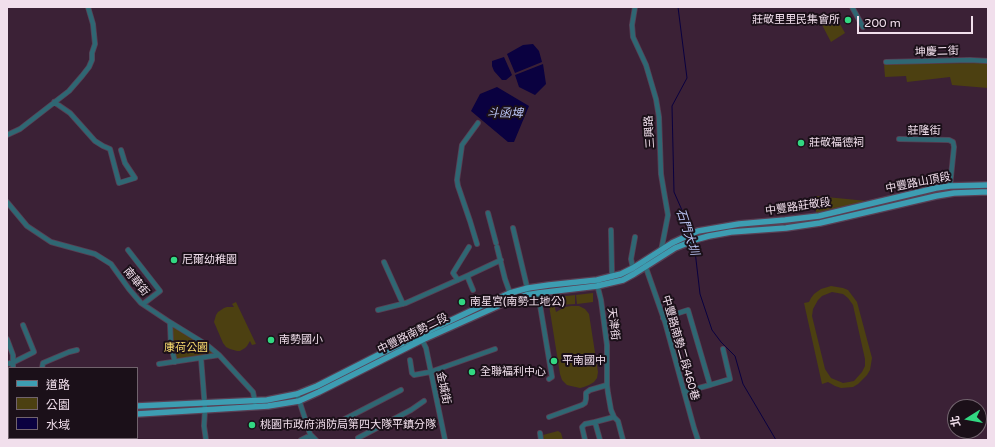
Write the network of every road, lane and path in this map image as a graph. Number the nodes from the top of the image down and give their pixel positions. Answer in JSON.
{"nodes":[{"id":1,"x":88,"y":7,"type":"edge"},
{"id":2,"x":635,"y":7,"type":"edge"},
{"id":3,"x":852,"y":7,"type":"edge"},
{"id":4,"x":863,"y":28,"type":"dead end"},
{"id":5,"x":988,"y":61,"type":"edge"},
{"id":6,"x":886,"y":62,"type":"dead end"},
{"id":7,"x":54,"y":102,"type":"junction"},
{"id":8,"x":478,"y":123,"type":"dead end"},
{"id":9,"x":7,"y":135,"type":"edge"},
{"id":10,"x":899,"y":139,"type":"dead end"},
{"id":11,"x":121,"y":150,"type":"dead end"},
{"id":12,"x":988,"y":185,"type":"edge"},
{"id":13,"x":950,"y":186,"type":"junction"},
{"id":14,"x":988,"y":192,"type":"edge"},
{"id":15,"x":7,"y":202,"type":"edge"},
{"id":16,"x":875,"y":202,"type":"joint"},
{"id":17,"x":877,"y":209,"type":"joint"},
{"id":18,"x":488,"y":213,"type":"dead end"},
{"id":19,"x":723,"y":226,"type":"joint"},
{"id":20,"x":513,"y":228,"type":"dead end"},
{"id":21,"x":612,"y":230,"type":"dead end"},
{"id":22,"x":635,"y":237,"type":"dead end"},
{"id":23,"x":698,"y":239,"type":"joint"},
{"id":24,"x":477,"y":244,"type":"dead end"},
{"id":25,"x":469,"y":247,"type":"dead end"},
{"id":26,"x":128,"y":250,"type":"dead end"},
{"id":27,"x":661,"y":250,"type":"junction"},
{"id":28,"x":659,"y":258,"type":"junction"},
{"id":29,"x":501,"y":260,"type":"junction"},
{"id":30,"x":384,"y":262,"type":"dead end"},
{"id":31,"x":644,"y":264,"type":"junction"},
{"id":32,"x":633,"y":268,"type":"junction"},
{"id":33,"x":469,"y":274,"type":"junction"},
{"id":34,"x":612,"y":276,"type":"junction"},
{"id":35,"x":458,"y":280,"type":"junction"},
{"id":36,"x":597,"y":283,"type":"junction"},
{"id":37,"x":528,"y":288,"type":"junction"},
{"id":38,"x":473,"y":290,"type":"dead end"},
{"id":39,"x":538,"y":292,"type":"junction"},
{"id":40,"x":510,"y":293,"type":"junction"},
{"id":41,"x":529,"y":294,"type":"junction"},
{"id":42,"x":143,"y":304,"type":"junction"},
{"id":43,"x":403,"y":304,"type":"junction"},
{"id":44,"x":378,"y":310,"type":"dead end"},
{"id":45,"x":664,"y":318,"type":"junction"},
{"id":46,"x":170,"y":323,"type":"junction"},
{"id":47,"x":23,"y":326,"type":"dead end"},
{"id":48,"x":7,"y":339,"type":"edge"},
{"id":49,"x":422,"y":340,"type":"junction"},
{"id":50,"x":495,"y":349,"type":"dead end"},
{"id":51,"x":723,"y":349,"type":"dead end"},
{"id":52,"x":77,"y":350,"type":"dead end"},
{"id":53,"x":219,"y":355,"type":"junction"},
{"id":54,"x":201,"y":358,"type":"junction"},
{"id":55,"x":410,"y":360,"type":"dead end"},
{"id":56,"x":14,"y":362,"type":"junction"},
{"id":57,"x":175,"y":362,"type":"junction"},
{"id":58,"x":7,"y":364,"type":"edge"},
{"id":59,"x":159,"y":364,"type":"dead end"},
{"id":60,"x":13,"y":367,"type":"edge"},
{"id":61,"x":42,"y":367,"type":"edge"},
{"id":62,"x":430,"y":372,"type":"junction"},
{"id":63,"x":549,"y":379,"type":"dead end"},
{"id":64,"x":607,"y":385,"type":"junction"},
{"id":65,"x":710,"y":385,"type":"junction"},
{"id":66,"x":401,"y":390,"type":"dead end"},
{"id":67,"x":684,"y":392,"type":"junction"},
{"id":68,"x":297,"y":394,"type":"junction"},
{"id":69,"x":298,"y":401,"type":"junction"},
{"id":70,"x":424,"y":401,"type":"dead end"},
{"id":71,"x":255,"y":404,"type":"junction"},
{"id":72,"x":138,"y":406,"type":"edge"},
{"id":73,"x":205,"y":406,"type":"junction"},
{"id":74,"x":138,"y":414,"type":"edge"},
{"id":75,"x":549,"y":417,"type":"dead end"},
{"id":76,"x":614,"y":417,"type":"junction"},
{"id":77,"x":341,"y":421,"type":"dead end"},
{"id":78,"x":595,"y":422,"type":"junction"},
{"id":79,"x":540,"y":433,"type":"dead end"},
{"id":80,"x":312,"y":438,"type":"edge"},
{"id":81,"x":358,"y":438,"type":"dead end"},
{"id":82,"x":206,"y":440,"type":"edge"},
{"id":83,"x":301,"y":440,"type":"edge"},
{"id":84,"x":316,"y":440,"type":"edge"},
{"id":85,"x":445,"y":440,"type":"edge"},
{"id":86,"x":541,"y":440,"type":"edge"},
{"id":87,"x":585,"y":440,"type":"edge"},
{"id":88,"x":600,"y":440,"type":"edge"},
{"id":89,"x":622,"y":440,"type":"edge"},
{"id":90,"x":698,"y":440,"type":"edge"}],
"edges":[{"from":1,"to":7,"type":"street"},
{"from":2,"to":27,"type":"street","name":"三興路"},
{"from":3,"to":4,"type":"street"},
{"from":5,"to":6,"type":"street","name":"坤慶二街"},
{"from":7,"to":9,"type":"street"},
{"from":7,"to":11,"type":"street"},
{"from":8,"to":24,"type":"street"},
{"from":10,"to":13,"type":"street","name":"莊隆街"},
{"from":12,"to":13,"type":"main road","name":"中豐路山頂段"},
{"from":13,"to":16,"type":"main road","name":"中豐路山頂段"},
{"from":14,"to":17,"type":"main road","name":"中豐路山頂段"},
{"from":15,"to":42,"type":"street","name":"南華街"},
{"from":16,"to":19,"type":"main road","name":"中豐路莊敬段"},
{"from":17,"to":23,"type":"main road","name":"中豐路莊敬段"},
{"from":18,"to":29,"type":"street"},
{"from":19,"to":27,"type":"main road","name":"中豐路南勢二段"},
{"from":20,"to":37,"type":"street"},
{"from":21,"to":34,"type":"street"},
{"from":22,"to":32,"type":"street"},
{"from":23,"to":28,"type":"main road","name":"中豐路南勢二段"},
{"from":25,"to":35,"type":"street"},
{"from":26,"to":42,"type":"street"},
{"from":27,"to":28,"type":"street","name":"三興路"},
{"from":27,"to":31,"type":"main road","name":"中豐路南勢二段"},
{"from":28,"to":31,"type":"main road","name":"中豐路南勢二段"},
{"from":29,"to":33,"type":"street"},
{"from":29,"to":40,"type":"street"},
{"from":30,"to":43,"type":"street"},
{"from":31,"to":32,"type":"main road","name":"中豐路南勢二段"},
{"from":31,"to":36,"type":"main road","name":"中豐路南勢二段"},
{"from":31,"to":45,"type":"street","name":"中豐路南勢二段460巷"},
{"from":32,"to":34,"type":"main road","name":"中豐路南勢二段"},
{"from":33,"to":35,"type":"street"},
{"from":33,"to":38,"type":"street"},
{"from":34,"to":36,"type":"main road","name":"中豐路南勢二段"},
{"from":35,"to":43,"type":"street"},
{"from":36,"to":37,"type":"main road","name":"中豐路南勢二段"},
{"from":36,"to":39,"type":"main road","name":"中豐路南勢二段"},
{"from":36,"to":64,"type":"street","name":"天津街"},
{"from":37,"to":40,"type":"main road","name":"中豐路南勢二段"},
{"from":37,"to":41,"type":"street"},
{"from":39,"to":41,"type":"main road","name":"中豐路南勢二段"},
{"from":39,"to":63,"type":"street"},
{"from":40,"to":68,"type":"main road","name":"中豐路南勢二段"},
{"from":41,"to":49,"type":"main road","name":"中豐路南勢二段"},
{"from":42,"to":46,"type":"street","name":"南華街"},
{"from":43,"to":44,"type":"street"},
{"from":45,"to":65,"type":"street"},
{"from":45,"to":67,"type":"street","name":"中豐路南勢二段460巷"},
{"from":46,"to":53,"type":"street","name":"南華街"},
{"from":46,"to":57,"type":"street"},
{"from":47,"to":56,"type":"street"},
{"from":48,"to":56,"type":"street"},
{"from":49,"to":62,"type":"street","name":"金城街"},
{"from":49,"to":69,"type":"main road","name":"中豐路南勢二段"},
{"from":50,"to":62,"type":"street"},
{"from":51,"to":65,"type":"street"},
{"from":52,"to":61,"type":"street"},
{"from":53,"to":54,"type":"street"},
{"from":53,"to":71,"type":"street","name":"南華街"},
{"from":54,"to":57,"type":"street"},
{"from":54,"to":73,"type":"street"},
{"from":55,"to":62,"type":"street"},
{"from":56,"to":58,"type":"street"},
{"from":56,"to":60,"type":"street"},
{"from":57,"to":59,"type":"street"},
{"from":62,"to":85,"type":"street","name":"金城街"},
{"from":64,"to":75,"type":"street"},
{"from":64,"to":76,"type":"street","name":"天津街"},
{"from":65,"to":67,"type":"street"},
{"from":66,"to":77,"type":"street"},
{"from":67,"to":90,"type":"street","name":"中豐路南勢二段460巷"},
{"from":68,"to":69,"type":"street"},
{"from":68,"to":71,"type":"main road","name":"中豐路南勢二段"},
{"from":69,"to":71,"type":"main road","name":"中豐路南勢二段"},
{"from":69,"to":80,"type":"street"},
{"from":70,"to":81,"type":"street"},
{"from":71,"to":73,"type":"main road","name":"中豐路南勢二段"},
{"from":72,"to":73,"type":"main road","name":"中豐路南勢二段"},
{"from":73,"to":74,"type":"main road","name":"中豐路南勢二段"},
{"from":73,"to":82,"type":"street"},
{"from":76,"to":78,"type":"street"},
{"from":76,"to":89,"type":"street","name":"天津街"},
{"from":78,"to":87,"type":"street"},
{"from":78,"to":88,"type":"street"},
{"from":79,"to":86,"type":"street"},
{"from":80,"to":83,"type":"street"},
{"from":80,"to":84,"type":"street"}]}
